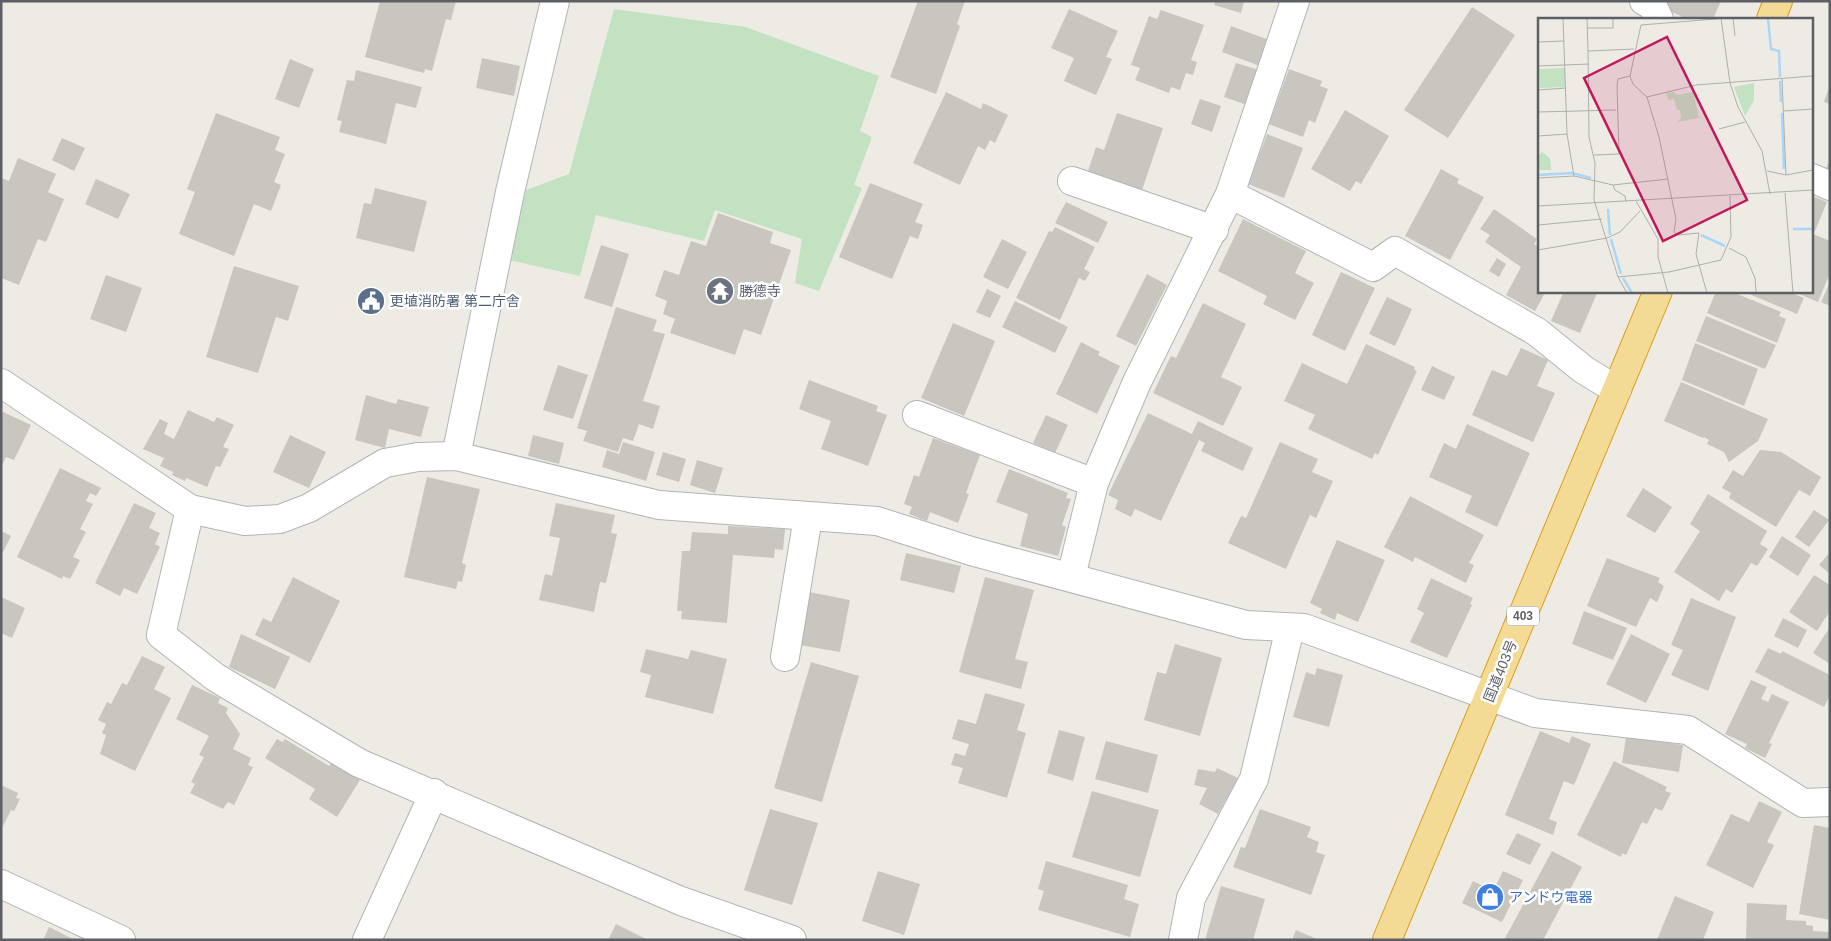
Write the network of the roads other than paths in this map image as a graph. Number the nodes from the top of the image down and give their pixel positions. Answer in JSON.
{"nodes":[{"id":1,"x":555,"y":1,"type":"edge"},
{"id":2,"x":1295,"y":1,"type":"edge"},
{"id":3,"x":1644,"y":1,"type":"edge"},
{"id":4,"x":1778,"y":1,"type":"edge"},
{"id":5,"x":1658,"y":18,"type":"edge"},
{"id":6,"x":1771,"y":18,"type":"edge"},
{"id":7,"x":1814,"y":179,"type":"edge"},
{"id":8,"x":1072,"y":181,"type":"dead end"},
{"id":9,"x":1830,"y":186,"type":"edge"},
{"id":10,"x":1230,"y":194,"type":"junction"},
{"id":11,"x":1214,"y":230,"type":"junction"},
{"id":12,"x":1658,"y":292,"type":"edge"},
{"id":13,"x":1,"y":383,"type":"edge"},
{"id":14,"x":1617,"y":390,"type":"junction"},
{"id":15,"x":917,"y":415,"type":"dead end"},
{"id":16,"x":456,"y":456,"type":"junction"},
{"id":17,"x":1094,"y":483,"type":"junction"},
{"id":18,"x":190,"y":509,"type":"junction"},
{"id":19,"x":808,"y":517,"type":"junction"},
{"id":20,"x":1070,"y":577,"type":"junction"},
{"id":21,"x":1290,"y":628,"type":"junction"},
{"id":22,"x":785,"y":657,"type":"dead end"},
{"id":23,"x":1490,"y":698,"type":"junction"},
{"id":24,"x":434,"y":793,"type":"junction"},
{"id":25,"x":1830,"y":802,"type":"edge"},
{"id":26,"x":1,"y":884,"type":"edge"},
{"id":27,"x":121,"y":940,"type":"edge"},
{"id":28,"x":367,"y":940,"type":"edge"},
{"id":29,"x":792,"y":940,"type":"edge"},
{"id":30,"x":1183,"y":940,"type":"edge"},
{"id":31,"x":1386,"y":940,"type":"edge"}],
"edges":[{"from":1,"to":16,"type":"street"},
{"from":2,"to":10,"type":"street"},
{"from":3,"to":5,"type":"street"},
{"from":4,"to":6,"type":"highway"},
{"from":7,"to":9,"type":"street"},
{"from":8,"to":11,"type":"street"},
{"from":10,"to":11,"type":"street"},
{"from":10,"to":14,"type":"street"},
{"from":11,"to":17,"type":"street"},
{"from":12,"to":14,"type":"highway","name":"国道403号","number":"403"},
{"from":13,"to":18,"type":"street"},
{"from":14,"to":23,"type":"highway","name":"国道403号","number":"403"},
{"from":15,"to":17,"type":"street"},
{"from":16,"to":18,"type":"street"},
{"from":16,"to":19,"type":"street"},
{"from":17,"to":20,"type":"street"},
{"from":18,"to":24,"type":"street"},
{"from":19,"to":20,"type":"street"},
{"from":19,"to":22,"type":"street"},
{"from":20,"to":21,"type":"street"},
{"from":21,"to":23,"type":"street"},
{"from":21,"to":30,"type":"street"},
{"from":23,"to":25,"type":"street"},
{"from":23,"to":31,"type":"highway","name":"国道403号","number":"403"},
{"from":24,"to":28,"type":"street"},
{"from":24,"to":29,"type":"street"},
{"from":26,"to":27,"type":"street"}]}
